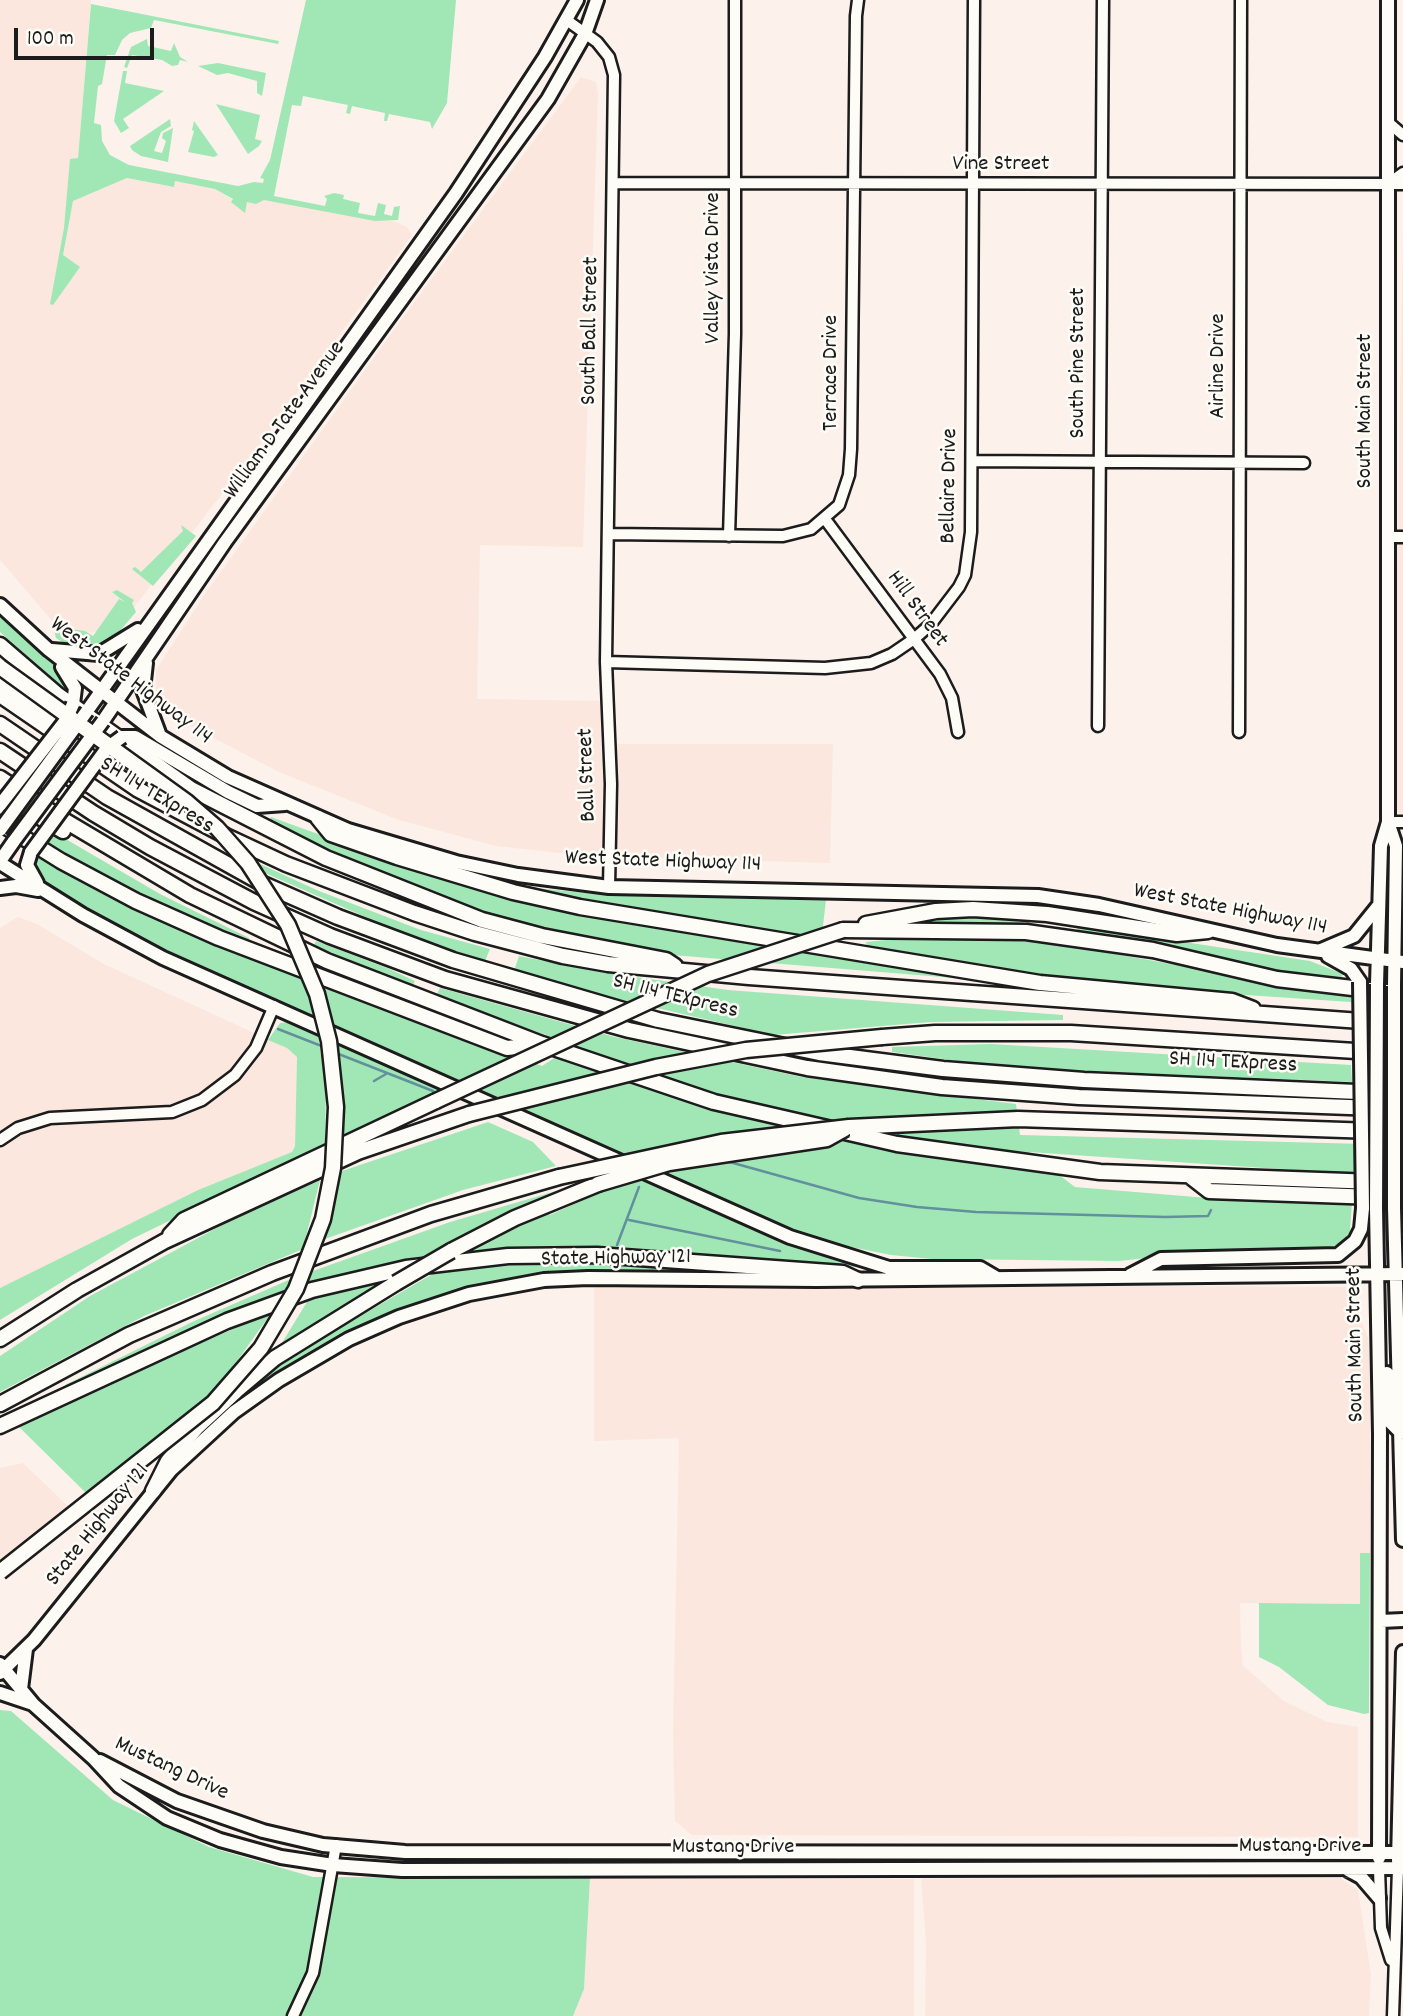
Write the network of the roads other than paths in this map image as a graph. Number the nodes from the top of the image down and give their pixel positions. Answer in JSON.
{"nodes":[{"id":1,"x":577,"y":0,"type":"edge"},
{"id":2,"x":597,"y":0,"type":"edge"},
{"id":3,"x":735,"y":0,"type":"edge"},
{"id":4,"x":858,"y":0,"type":"edge"},
{"id":5,"x":974,"y":0,"type":"edge"},
{"id":6,"x":1103,"y":0,"type":"edge"},
{"id":7,"x":1241,"y":0,"type":"edge"},
{"id":8,"x":1388,"y":0,"type":"edge"},
{"id":9,"x":568,"y":21,"type":"junction"},
{"id":10,"x":585,"y":34,"type":"junction"},
{"id":11,"x":1389,"y":123,"type":"junction"},
{"id":12,"x":1403,"y":135,"type":"edge"},
{"id":13,"x":1403,"y":173,"type":"edge"},
{"id":14,"x":614,"y":183,"type":"junction"},
{"id":15,"x":733,"y":184,"type":"junction"},
{"id":16,"x":1403,"y":184,"type":"edge"},
{"id":17,"x":972,"y":185,"type":"junction"},
{"id":18,"x":1100,"y":185,"type":"junction"},
{"id":19,"x":1240,"y":185,"type":"junction"},
{"id":20,"x":1388,"y":185,"type":"junction"},
{"id":21,"x":853,"y":186,"type":"junction"},
{"id":22,"x":418,"y":246,"type":"junction"},
{"id":23,"x":431,"y":256,"type":"junction"},
{"id":24,"x":353,"y":337,"type":"junction"},
{"id":25,"x":366,"y":346,"type":"junction"},
{"id":26,"x":972,"y":461,"type":"junction"},
{"id":27,"x":1099,"y":462,"type":"junction"},
{"id":28,"x":1239,"y":463,"type":"junction"},
{"id":29,"x":1304,"y":463,"type":"dead end"},
{"id":30,"x":825,"y":519,"type":"junction"},
{"id":31,"x":211,"y":532,"type":"junction"},
{"id":32,"x":609,"y":534,"type":"junction"},
{"id":33,"x":729,"y":536,"type":"junction"},
{"id":34,"x":1388,"y":537,"type":"junction"},
{"id":35,"x":1403,"y":537,"type":"edge"},
{"id":36,"x":225,"y":542,"type":"junction"},
{"id":37,"x":0,"y":605,"type":"edge"},
{"id":38,"x":146,"y":625,"type":"junction"},
{"id":39,"x":914,"y":639,"type":"junction"},
{"id":40,"x":0,"y":645,"type":"edge"},
{"id":41,"x":48,"y":650,"type":"junction"},
{"id":42,"x":148,"y":654,"type":"junction"},
{"id":43,"x":606,"y":662,"type":"junction"},
{"id":44,"x":0,"y":667,"type":"edge"},
{"id":45,"x":0,"y":681,"type":"edge"},
{"id":46,"x":101,"y":691,"type":"junction"},
{"id":47,"x":0,"y":695,"type":"edge"},
{"id":48,"x":116,"y":703,"type":"junction"},
{"id":49,"x":0,"y":724,"type":"edge"},
{"id":50,"x":1098,"y":726,"type":"dead end"},
{"id":51,"x":958,"y":732,"type":"dead end"},
{"id":52,"x":1239,"y":733,"type":"dead end"},
{"id":53,"x":160,"y":736,"type":"junction"},
{"id":54,"x":0,"y":751,"type":"edge"},
{"id":55,"x":81,"y":752,"type":"junction"},
{"id":56,"x":0,"y":778,"type":"edge"},
{"id":57,"x":0,"y":793,"type":"edge"},
{"id":58,"x":285,"y":804,"type":"junction"},
{"id":59,"x":0,"y":805,"type":"edge"},
{"id":60,"x":318,"y":818,"type":"junction"},
{"id":61,"x":1388,"y":822,"type":"junction"},
{"id":62,"x":1403,"y":822,"type":"edge"},
{"id":63,"x":0,"y":823,"type":"edge"},
{"id":64,"x":0,"y":830,"type":"edge"},
{"id":65,"x":0,"y":862,"type":"edge"},
{"id":66,"x":164,"y":879,"type":"junction"},
{"id":67,"x":609,"y":887,"type":"junction"},
{"id":68,"x":0,"y":888,"type":"edge"},
{"id":69,"x":45,"y":891,"type":"junction"},
{"id":70,"x":1380,"y":905,"type":"junction"},
{"id":71,"x":1396,"y":905,"type":"junction"},
{"id":72,"x":1403,"y":920,"type":"edge"},
{"id":73,"x":843,"y":930,"type":"junction"},
{"id":74,"x":1208,"y":931,"type":"junction"},
{"id":75,"x":1318,"y":951,"type":"junction"},
{"id":76,"x":1377,"y":959,"type":"junction"},
{"id":77,"x":1399,"y":962,"type":"edge"},
{"id":78,"x":683,"y":971,"type":"junction"},
{"id":79,"x":1399,"y":990,"type":"edge"},
{"id":80,"x":274,"y":1006,"type":"junction"},
{"id":81,"x":1270,"y":1015,"type":"junction"},
{"id":82,"x":1403,"y":1024,"type":"edge"},
{"id":83,"x":542,"y":1044,"type":"junction"},
{"id":84,"x":1403,"y":1055,"type":"edge"},
{"id":85,"x":1403,"y":1094,"type":"edge"},
{"id":86,"x":1403,"y":1109,"type":"edge"},
{"id":87,"x":849,"y":1127,"type":"junction"},
{"id":88,"x":1403,"y":1132,"type":"edge"},
{"id":89,"x":0,"y":1140,"type":"edge"},
{"id":90,"x":1191,"y":1177,"type":"junction"},
{"id":91,"x":1403,"y":1183,"type":"edge"},
{"id":92,"x":1399,"y":1203,"type":"edge"},
{"id":93,"x":1369,"y":1208,"type":"junction"},
{"id":94,"x":165,"y":1241,"type":"junction"},
{"id":95,"x":1376,"y":1274,"type":"junction"},
{"id":96,"x":1399,"y":1274,"type":"edge"},
{"id":97,"x":1127,"y":1277,"type":"junction"},
{"id":98,"x":997,"y":1278,"type":"junction"},
{"id":99,"x":858,"y":1280,"type":"junction"},
{"id":100,"x":1403,"y":1311,"type":"edge"},
{"id":101,"x":1397,"y":1329,"type":"junction"},
{"id":102,"x":0,"y":1339,"type":"edge"},
{"id":103,"x":1379,"y":1361,"type":"junction"},
{"id":104,"x":0,"y":1404,"type":"edge"},
{"id":105,"x":0,"y":1426,"type":"edge"},
{"id":106,"x":1401,"y":1433,"type":"junction"},
{"id":107,"x":153,"y":1491,"type":"junction"},
{"id":108,"x":1403,"y":1543,"type":"edge"},
{"id":109,"x":1380,"y":1545,"type":"junction"},
{"id":110,"x":0,"y":1572,"type":"edge"},
{"id":111,"x":1381,"y":1620,"type":"junction"},
{"id":112,"x":1403,"y":1620,"type":"edge"},
{"id":113,"x":26,"y":1650,"type":"junction"},
{"id":114,"x":1403,"y":1652,"type":"edge"},
{"id":115,"x":1,"y":1669,"type":"edge"},
{"id":116,"x":21,"y":1689,"type":"junction"},
{"id":117,"x":0,"y":1693,"type":"edge"},
{"id":118,"x":34,"y":1705,"type":"junction"},
{"id":119,"x":1380,"y":1721,"type":"junction"},
{"id":120,"x":1402,"y":1721,"type":"edge"},
{"id":121,"x":93,"y":1758,"type":"junction"},
{"id":122,"x":1401,"y":1815,"type":"edge"},
{"id":123,"x":336,"y":1845,"type":"junction"},
{"id":124,"x":589,"y":1852,"type":"junction"},
{"id":125,"x":1019,"y":1853,"type":"junction"},
{"id":126,"x":1379,"y":1853,"type":"junction"},
{"id":127,"x":1400,"y":1853,"type":"edge"},
{"id":128,"x":333,"y":1865,"type":"junction"},
{"id":129,"x":1400,"y":1868,"type":"edge"},
{"id":130,"x":1348,"y":1869,"type":"junction"},
{"id":131,"x":1379,"y":1869,"type":"junction"},
{"id":132,"x":589,"y":1870,"type":"junction"},
{"id":133,"x":1019,"y":1870,"type":"junction"},
{"id":134,"x":1380,"y":1898,"type":"junction"},
{"id":135,"x":1392,"y":1964,"type":"junction"},
{"id":136,"x":293,"y":2016,"type":"edge"},
{"id":137,"x":1393,"y":2016,"type":"edge"}],
"edges":[{"from":1,"to":9,"type":"main road","name":"William D Tate Avenue"},
{"from":2,"to":10,"type":"main road","name":"William D Tate Avenue"},
{"from":3,"to":15,"type":"street","name":"Valley Vista Drive"},
{"from":4,"to":21,"type":"street","name":"Terrace Drive"},
{"from":5,"to":17,"type":"street","name":"Bellaire Drive"},
{"from":6,"to":18,"type":"street","name":"South Pine Street"},
{"from":7,"to":19,"type":"street","name":"Airline Drive"},
{"from":8,"to":11,"type":"main road","name":"South Main Street"},
{"from":9,"to":10,"type":"street","name":"South Ball Street"},
{"from":9,"to":22,"type":"main road","name":"William D Tate Avenue"},
{"from":10,"to":14,"type":"street","name":"South Ball Street"},
{"from":10,"to":23,"type":"main road","name":"William D Tate Avenue"},
{"from":11,"to":12,"type":"street"},
{"from":11,"to":20,"type":"main road","name":"South Main Street"},
{"from":13,"to":20,"type":"street"},
{"from":14,"to":15,"type":"street","name":"Vine Street"},
{"from":14,"to":32,"type":"street","name":"South Ball Street"},
{"from":15,"to":21,"type":"street","name":"Vine Street"},
{"from":15,"to":33,"type":"street","name":"Valley Vista Drive"},
{"from":16,"to":20,"type":"street","name":"Vine Street"},
{"from":17,"to":18,"type":"street","name":"Vine Street"},
{"from":17,"to":21,"type":"street","name":"Vine Street"},
{"from":17,"to":26,"type":"street","name":"Bellaire Drive"},
{"from":18,"to":19,"type":"street","name":"Vine Street"},
{"from":18,"to":27,"type":"street","name":"South Pine Street"},
{"from":19,"to":20,"type":"street","name":"Vine Street"},
{"from":19,"to":28,"type":"street","name":"Airline Drive"},
{"from":20,"to":34,"type":"main road","name":"South Main Street"},
{"from":21,"to":30,"type":"street","name":"Terrace Drive"},
{"from":22,"to":23,"type":"main road"},
{"from":22,"to":24,"type":"main road","name":"William D Tate Avenue"},
{"from":23,"to":25,"type":"main road","name":"William D Tate Avenue"},
{"from":24,"to":25,"type":"main road"},
{"from":24,"to":31,"type":"main road","name":"William D Tate Avenue"},
{"from":25,"to":36,"type":"main road","name":"William D Tate Avenue"},
{"from":26,"to":27,"type":"street"},
{"from":26,"to":39,"type":"street","name":"Bellaire Drive"},
{"from":27,"to":28,"type":"street"},
{"from":27,"to":50,"type":"street","name":"South Pine Street"},
{"from":28,"to":29,"type":"street"},
{"from":28,"to":52,"type":"street","name":"Airline Drive"},
{"from":30,"to":33,"type":"street","name":"Terrace Drive"},
{"from":30,"to":39,"type":"street","name":"Hill Street"},
{"from":31,"to":36,"type":"main road"},
{"from":31,"to":38,"type":"main road","name":"William D Tate Avenue"},
{"from":32,"to":33,"type":"street","name":"Terrace Drive"},
{"from":32,"to":43,"type":"street","name":"South Ball Street"},
{"from":34,"to":35,"type":"street"},
{"from":34,"to":61,"type":"main road","name":"South Main Street"},
{"from":36,"to":42,"type":"main road","name":"William D Tate Avenue"},
{"from":37,"to":41,"type":"main road","name":"West State Highway 114"},
{"from":38,"to":41,"type":"main road"},
{"from":38,"to":46,"type":"main road","name":"William D Tate Avenue"},
{"from":39,"to":43,"type":"street","name":"Bellaire Drive"},
{"from":39,"to":51,"type":"street","name":"Hill Street"},
{"from":40,"to":78,"type":"highway"},
{"from":41,"to":46,"type":"main road","name":"West State Highway 114"},
{"from":41,"to":59,"type":"main road","bridge":true},
{"from":42,"to":48,"type":"main road","name":"William D Tate Avenue"},
{"from":42,"to":53,"type":"main road"},
{"from":43,"to":67,"type":"street","name":"Ball Street"},
{"from":44,"to":110,"type":"highway","bridge":true},
{"from":45,"to":55,"type":"highway"},
{"from":46,"to":48,"type":"main road","name":"West State Highway 114"},
{"from":46,"to":64,"type":"main road","name":"William D Tate Avenue","bridge":true},
{"from":47,"to":55,"type":"highway"},
{"from":48,"to":53,"type":"main road","name":"West State Highway 114"},
{"from":48,"to":65,"type":"main road","name":"William D Tate Avenue","bridge":true},
{"from":49,"to":85,"type":"highway","name":"SH 114 TEXpress"},
{"from":53,"to":58,"type":"main road","name":"West State Highway 114"},
{"from":54,"to":86,"type":"highway","name":"SH 114 TEXpress"},
{"from":55,"to":78,"type":"highway"},
{"from":56,"to":66,"type":"highway"},
{"from":57,"to":66,"type":"highway"},
{"from":58,"to":60,"type":"main road","name":"West State Highway 114"},
{"from":58,"to":69,"type":"main road","bridge":true},
{"from":60,"to":67,"type":"main road","name":"West State Highway 114"},
{"from":60,"to":81,"type":"highway"},
{"from":61,"to":62,"type":"street"},
{"from":61,"to":70,"type":"main road","name":"South Main Street"},
{"from":61,"to":71,"type":"main road","name":"South Main Street"},
{"from":63,"to":83,"type":"highway"},
{"from":65,"to":69,"type":"main road"},
{"from":66,"to":83,"type":"highway"},
{"from":67,"to":74,"type":"main road","name":"West State Highway 114"},
{"from":68,"to":69,"type":"main road"},
{"from":69,"to":80,"type":"main road"},
{"from":70,"to":75,"type":"main road"},
{"from":70,"to":76,"type":"main road","name":"South Main Street"},
{"from":71,"to":72,"type":"main road"},
{"from":71,"to":77,"type":"main road","name":"South Main Street"},
{"from":73,"to":74,"type":"highway"},
{"from":73,"to":79,"type":"highway"},
{"from":73,"to":94,"type":"highway","bridge":true},
{"from":74,"to":75,"type":"main road","name":"West State Highway 114"},
{"from":75,"to":76,"type":"main road","name":"West State Highway 114"},
{"from":75,"to":93,"type":"main road","bridge":true},
{"from":76,"to":77,"type":"main road","name":"West State Highway 114"},
{"from":76,"to":93,"type":"main road","name":"South Main Street","bridge":true},
{"from":77,"to":79,"type":"main road","name":"South Main Street"},
{"from":78,"to":81,"type":"highway"},
{"from":79,"to":92,"type":"main road","name":"South Main Street","bridge":true},
{"from":80,"to":89,"type":"street"},
{"from":80,"to":98,"type":"main road"},
{"from":81,"to":82,"type":"highway"},
{"from":83,"to":90,"type":"highway"},
{"from":84,"to":94,"type":"highway","bridge":true},
{"from":87,"to":88,"type":"highway"},
{"from":87,"to":104,"type":"highway","bridge":true},
{"from":87,"to":107,"type":"highway","bridge":true},
{"from":90,"to":91,"type":"highway"},
{"from":90,"to":92,"type":"highway"},
{"from":92,"to":96,"type":"main road","name":"South Main Street"},
{"from":93,"to":95,"type":"main road","name":"South Main Street"},
{"from":93,"to":97,"type":"main road"},
{"from":94,"to":102,"type":"highway"},
{"from":95,"to":96,"type":"main road"},
{"from":95,"to":97,"type":"main road"},
{"from":95,"to":103,"type":"main road","name":"South Main Street"},
{"from":96,"to":101,"type":"main road","name":"South Main Street"},
{"from":97,"to":98,"type":"main road"},
{"from":98,"to":99,"type":"main road","name":"State Highway 121"},
{"from":99,"to":105,"type":"highway"},
{"from":99,"to":107,"type":"main road","name":"State Highway 121"},
{"from":100,"to":101,"type":"main road"},
{"from":101,"to":106,"type":"main road","name":"South Main Street"},
{"from":103,"to":106,"type":"main road"},
{"from":103,"to":109,"type":"main road","name":"South Main Street"},
{"from":106,"to":108,"type":"main road","name":"South Main Street"},
{"from":107,"to":113,"type":"main road","name":"State Highway 121"},
{"from":108,"to":109,"type":"main road"},
{"from":109,"to":111,"type":"main road","name":"South Main Street"},
{"from":111,"to":112,"type":"main road"},
{"from":111,"to":119,"type":"main road","name":"South Main Street"},
{"from":113,"to":115,"type":"main road","name":"State Highway 121"},
{"from":113,"to":116,"type":"main road"},
{"from":114,"to":120,"type":"main road"},
{"from":115,"to":116,"type":"main road","name":"Mustang Drive"},
{"from":116,"to":118,"type":"main road","name":"Mustang Drive"},
{"from":117,"to":118,"type":"main road"},
{"from":118,"to":121,"type":"main road","name":"Mustang Drive"},
{"from":119,"to":120,"type":"main road"},
{"from":119,"to":126,"type":"main road","name":"South Main Street"},
{"from":120,"to":122,"type":"main road"},
{"from":121,"to":123,"type":"main road","name":"Mustang Drive"},
{"from":121,"to":128,"type":"main road","name":"Mustang Drive"},
{"from":122,"to":127,"type":"main road"},
{"from":123,"to":124,"type":"main road","name":"Mustang Drive"},
{"from":123,"to":128,"type":"street"},
{"from":124,"to":125,"type":"main road","name":"Mustang Drive"},
{"from":124,"to":132,"type":"main road"},
{"from":125,"to":126,"type":"main road","name":"Mustang Drive"},
{"from":125,"to":133,"type":"main road"},
{"from":126,"to":127,"type":"main road","name":"Mustang Drive"},
{"from":126,"to":131,"type":"main road","name":"South Main Street"},
{"from":127,"to":129,"type":"main road"},
{"from":128,"to":132,"type":"main road","name":"Mustang Drive"},
{"from":128,"to":136,"type":"street"},
{"from":129,"to":131,"type":"main road","name":"Mustang Drive"},
{"from":129,"to":135,"type":"street"},
{"from":130,"to":131,"type":"main road","name":"Mustang Drive"},
{"from":130,"to":133,"type":"main road","name":"Mustang Drive"},
{"from":130,"to":134,"type":"main road"},
{"from":131,"to":134,"type":"street"},
{"from":132,"to":133,"type":"main road","name":"Mustang Drive"},
{"from":134,"to":135,"type":"street"},
{"from":135,"to":137,"type":"street"}]}
